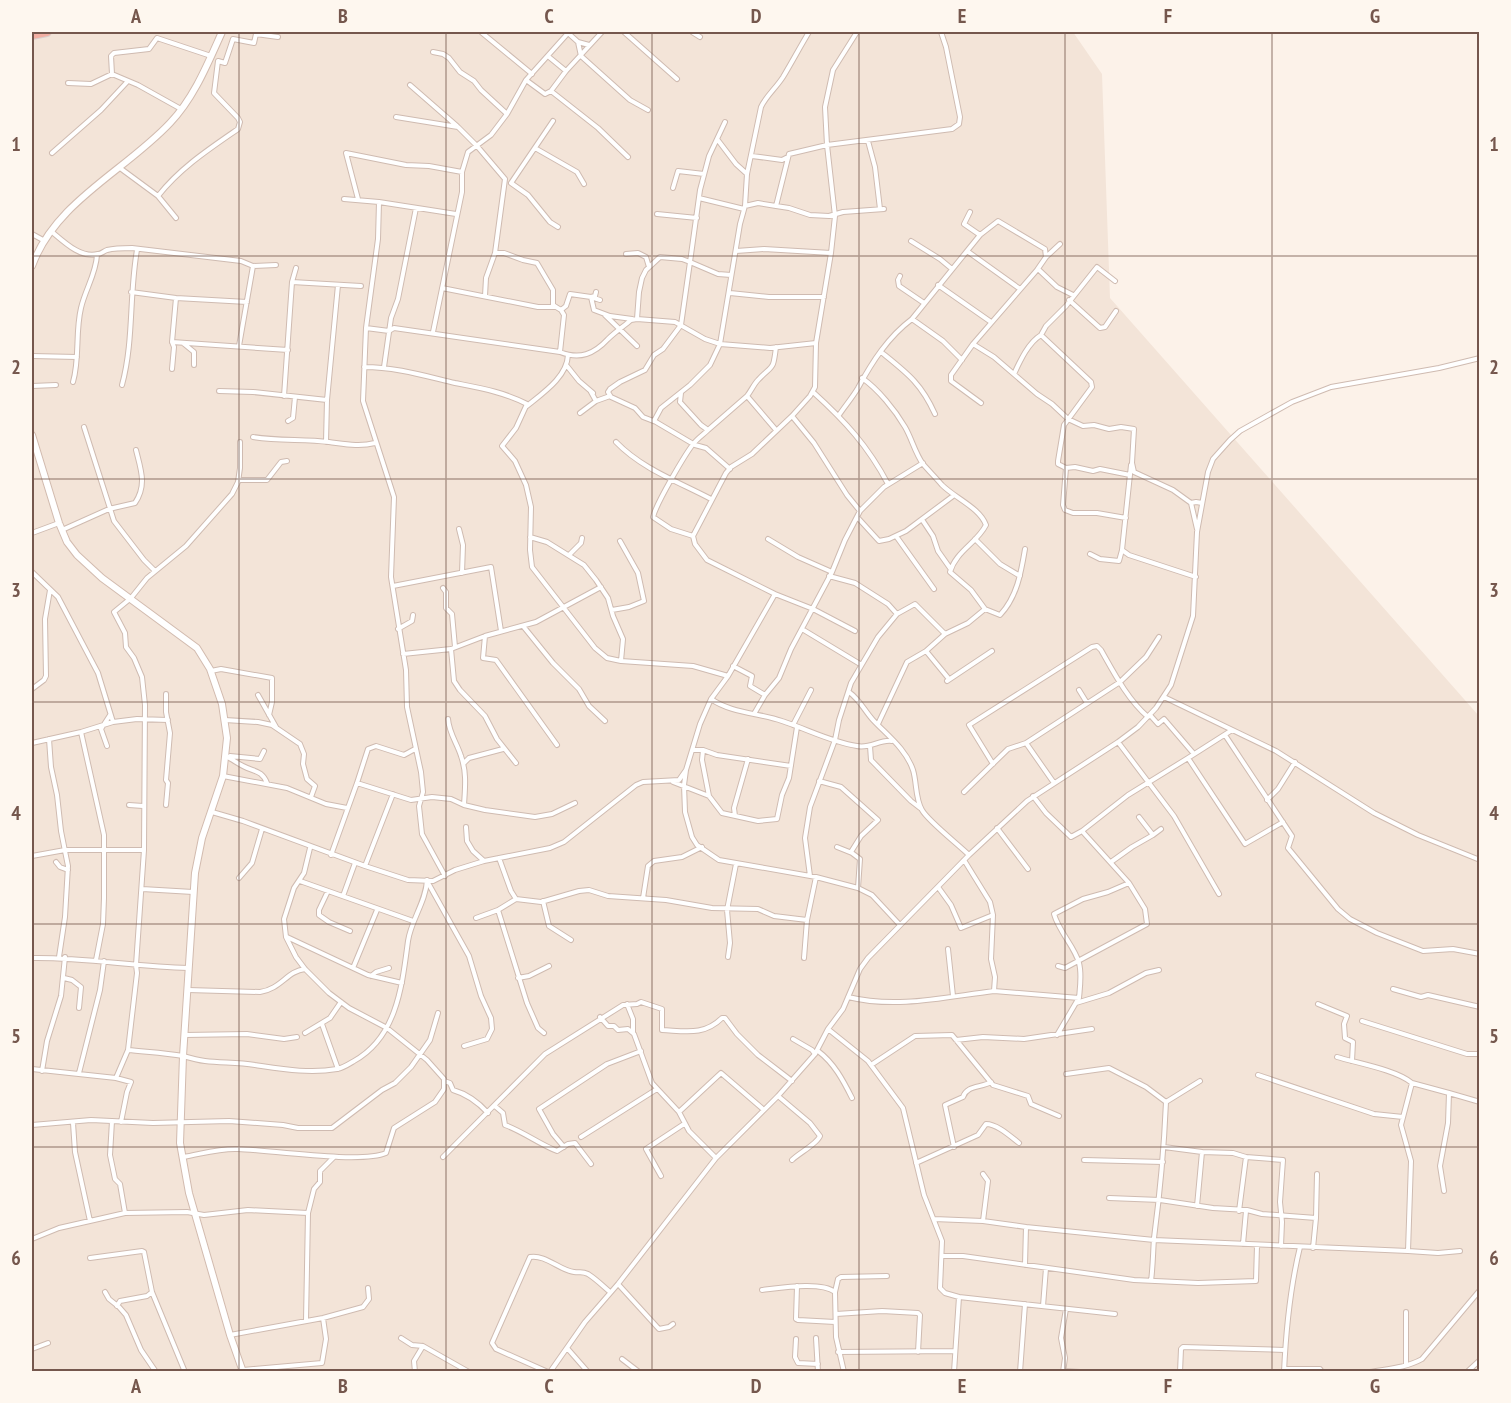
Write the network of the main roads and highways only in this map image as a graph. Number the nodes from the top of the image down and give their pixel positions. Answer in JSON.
{"nodes":[{"id":1,"x":47,"y":32,"type":"edge"},
{"id":2,"x":32,"y":35,"type":"edge"}],
"edges":[{"from":1,"to":2,"type":"highway"}]}
